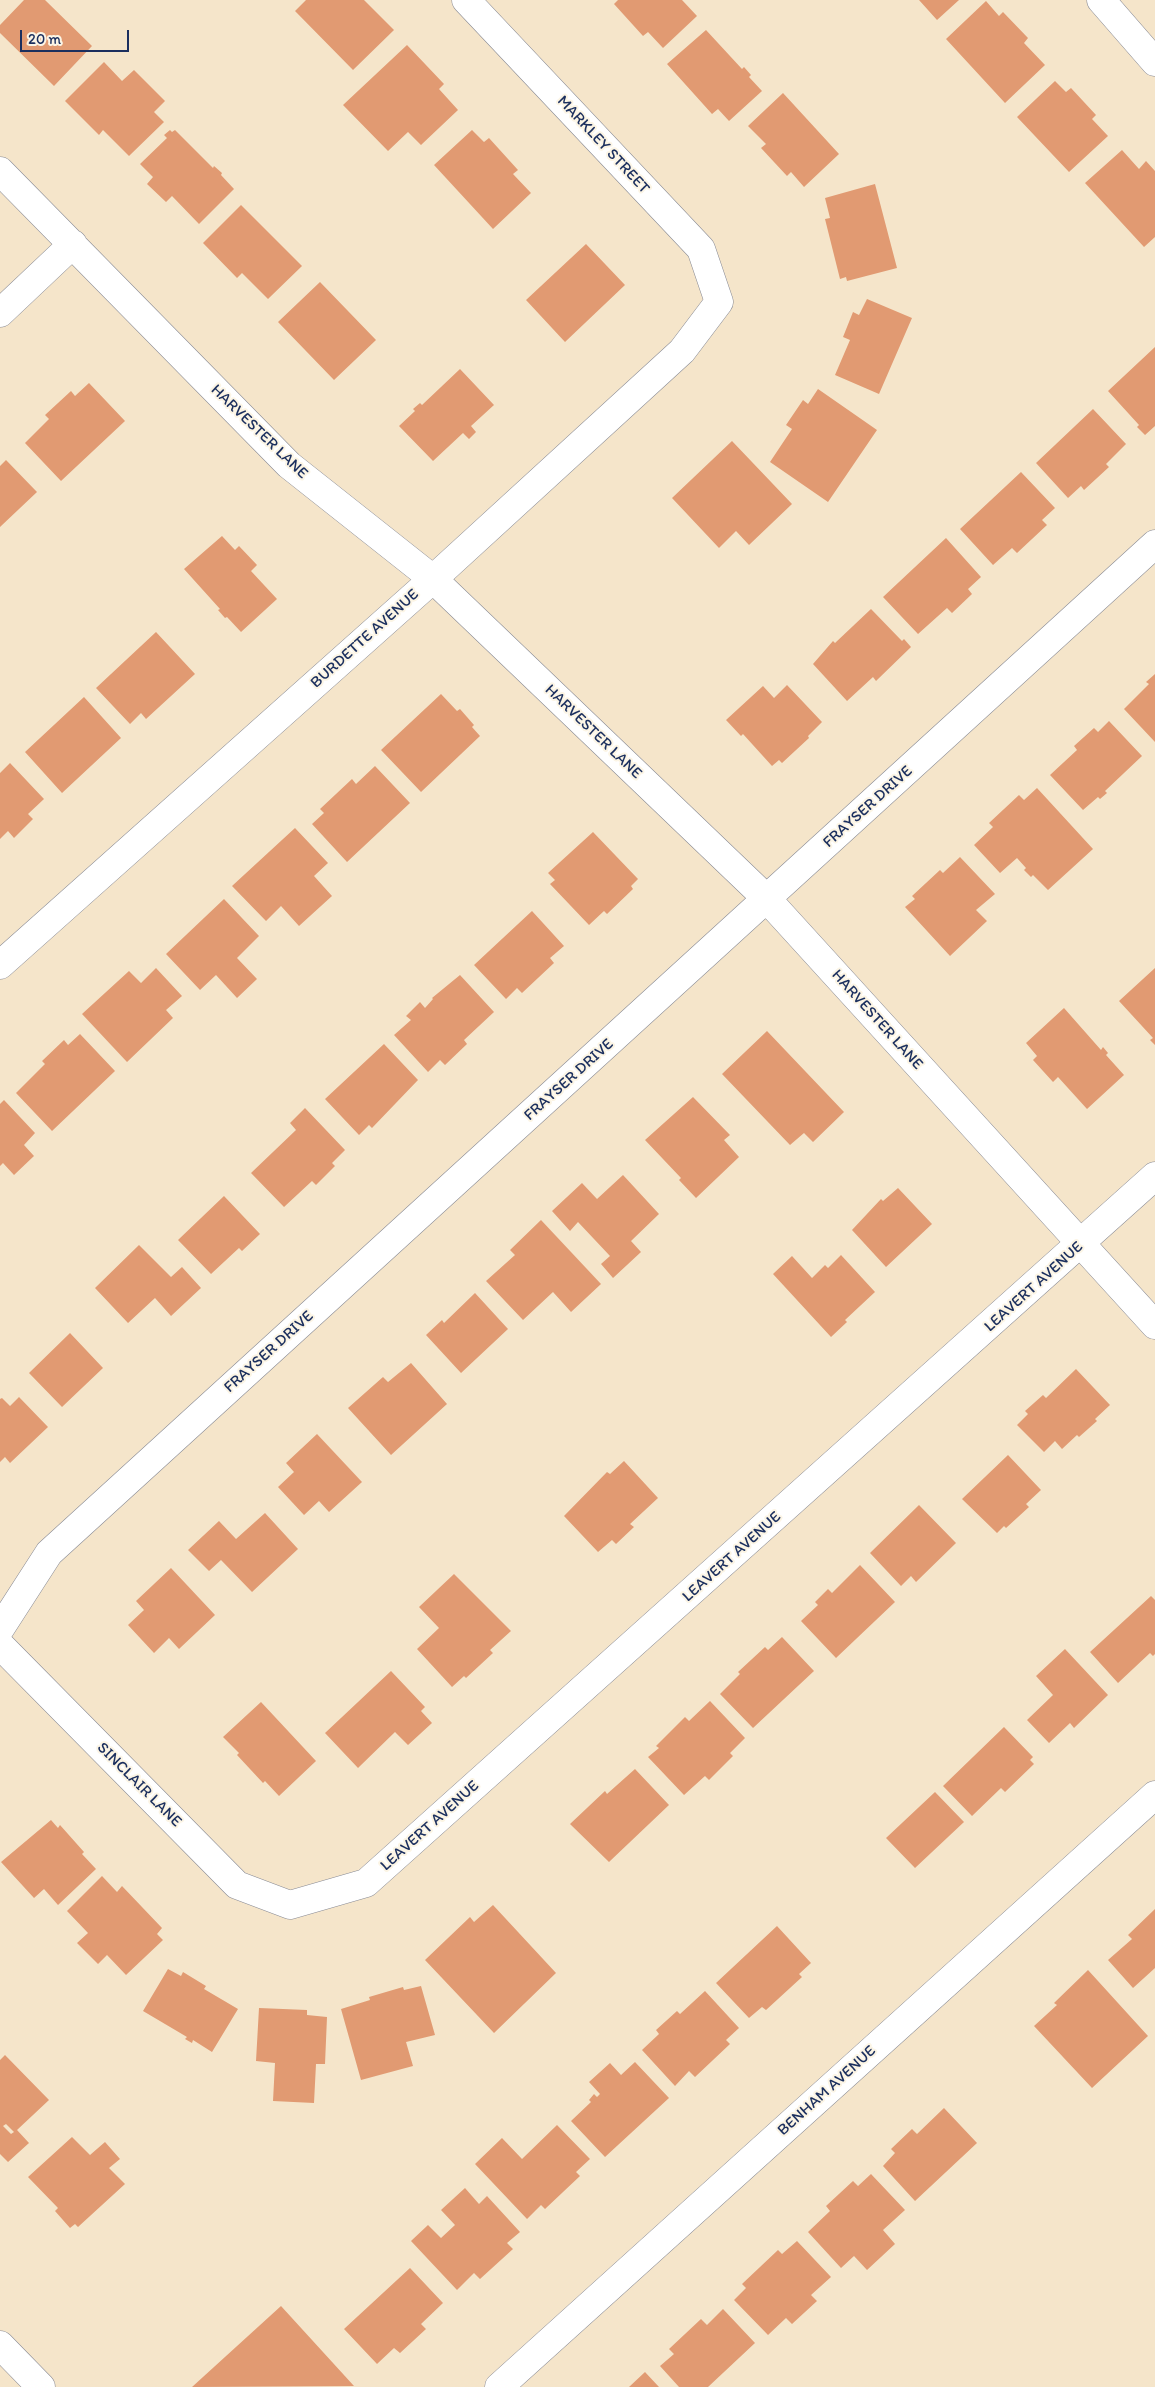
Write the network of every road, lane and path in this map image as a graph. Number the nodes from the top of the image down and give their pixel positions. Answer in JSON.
{"nodes":[{"id":1,"x":466,"y":0,"type":"edge"},
{"id":2,"x":1100,"y":0,"type":"edge"},
{"id":3,"x":1155,"y":62,"type":"edge"},
{"id":4,"x":0,"y":170,"type":"edge"},
{"id":5,"x":73,"y":244,"type":"junction"},
{"id":6,"x":720,"y":302,"type":"joint"},
{"id":7,"x":0,"y":313,"type":"edge"},
{"id":8,"x":1155,"y":544,"type":"edge"},
{"id":9,"x":433,"y":579,"type":"junction"},
{"id":10,"x":767,"y":899,"type":"junction"},
{"id":11,"x":0,"y":965,"type":"edge"},
{"id":12,"x":1155,"y":1176,"type":"edge"},
{"id":13,"x":1081,"y":1244,"type":"junction"},
{"id":14,"x":1155,"y":1325,"type":"edge"},
{"id":15,"x":0,"y":1630,"type":"edge"},
{"id":16,"x":0,"y":1645,"type":"edge"},
{"id":17,"x":1155,"y":1794,"type":"edge"},
{"id":18,"x":290,"y":1905,"type":"joint"},
{"id":19,"x":0,"y":2345,"type":"edge"},
{"id":20,"x":41,"y":2387,"type":"edge"},
{"id":21,"x":499,"y":2387,"type":"edge"}],
"edges":[{"from":1,"to":6,"type":"street","name":"MARKLEY STREET"},
{"from":2,"to":3,"type":"street"},
{"from":4,"to":5,"type":"street","name":"HARVESTER LANE"},
{"from":5,"to":7,"type":"street"},
{"from":5,"to":9,"type":"street","name":"HARVESTER LANE"},
{"from":6,"to":9,"type":"street","name":"BURDETTE AVENUE"},
{"from":8,"to":10,"type":"street","name":"FRAYSER DRIVE"},
{"from":9,"to":10,"type":"street","name":"HARVESTER LANE"},
{"from":9,"to":11,"type":"street","name":"BURDETTE AVENUE"},
{"from":10,"to":13,"type":"street","name":"HARVESTER LANE"},
{"from":10,"to":15,"type":"street","name":"FRAYSER DRIVE"},
{"from":12,"to":13,"type":"street","name":"LEAVERT AVENUE"},
{"from":13,"to":14,"type":"street","name":"HARVESTER LANE"},
{"from":13,"to":18,"type":"street","name":"LEAVERT AVENUE"},
{"from":16,"to":18,"type":"street","name":"SINCLAIR LANE"},
{"from":17,"to":21,"type":"street","name":"BENHAM AVENUE"},
{"from":19,"to":20,"type":"street"}]}
